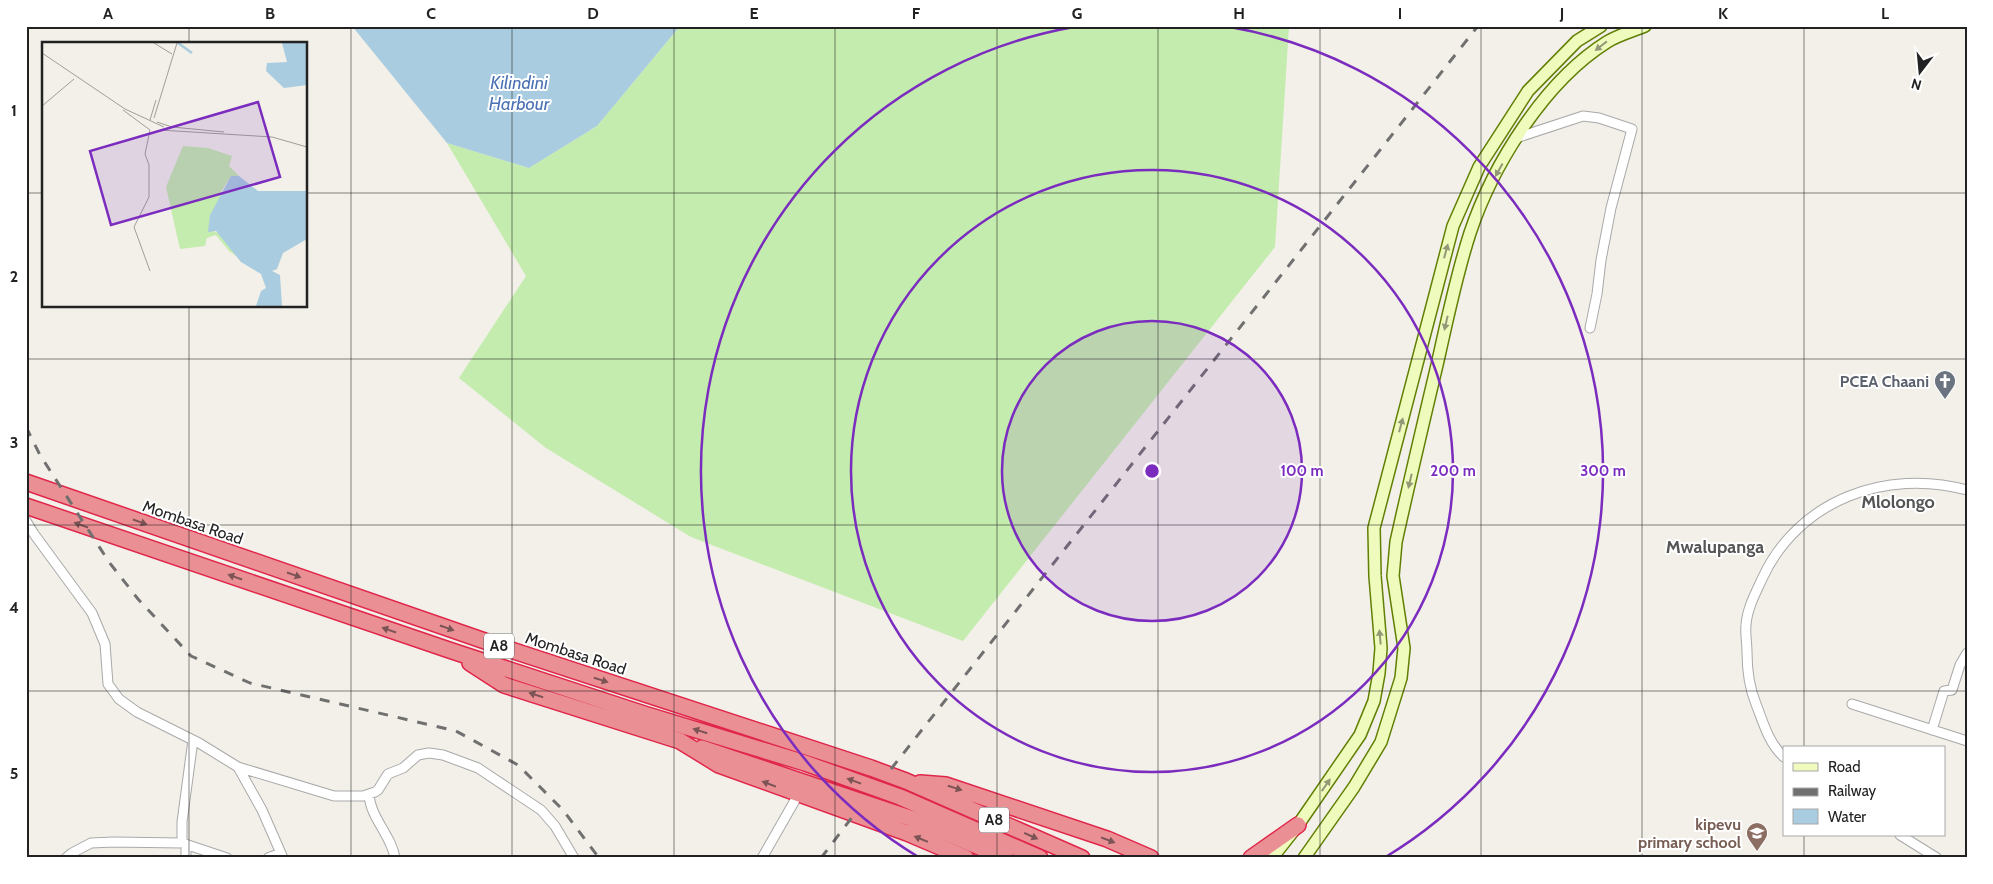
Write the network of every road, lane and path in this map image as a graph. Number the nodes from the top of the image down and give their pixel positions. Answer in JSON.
{"nodes":[{"id":1,"x":1601,"y":26,"type":"edge"},
{"id":2,"x":1645,"y":26,"type":"edge"},
{"id":3,"x":1516,"y":138,"type":"junction"},
{"id":4,"x":1590,"y":328,"type":"dead end"},
{"id":5,"x":26,"y":482,"type":"edge"},
{"id":6,"x":1967,"y":490,"type":"edge"},
{"id":7,"x":26,"y":506,"type":"edge"},
{"id":8,"x":26,"y":521,"type":"edge"},
{"id":9,"x":452,"y":651,"type":"junction"},
{"id":10,"x":1967,"y":654,"type":"edge"},
{"id":11,"x":1852,"y":704,"type":"dead end"},
{"id":12,"x":1932,"y":730,"type":"junction"},
{"id":13,"x":193,"y":740,"type":"junction"},
{"id":14,"x":1967,"y":740,"type":"edge"},
{"id":15,"x":680,"y":741,"type":"junction"},
{"id":16,"x":1783,"y":756,"type":"edge"},
{"id":17,"x":238,"y":767,"type":"junction"},
{"id":18,"x":906,"y":781,"type":"junction"},
{"id":19,"x":369,"y":794,"type":"junction"},
{"id":20,"x":798,"y":795,"type":"junction"},
{"id":21,"x":1298,"y":825,"type":"junction"},
{"id":22,"x":1902,"y":836,"type":"edge"},
{"id":23,"x":184,"y":844,"type":"junction"},
{"id":24,"x":1313,"y":844,"type":"junction"},
{"id":25,"x":282,"y":855,"type":"edge"},
{"id":26,"x":1152,"y":857,"type":"edge"},
{"id":27,"x":66,"y":858,"type":"edge"},
{"id":28,"x":186,"y":858,"type":"edge"},
{"id":29,"x":227,"y":858,"type":"edge"},
{"id":30,"x":268,"y":858,"type":"edge"},
{"id":31,"x":395,"y":858,"type":"edge"},
{"id":32,"x":574,"y":858,"type":"edge"},
{"id":33,"x":762,"y":858,"type":"edge"},
{"id":34,"x":966,"y":858,"type":"edge"},
{"id":35,"x":1006,"y":858,"type":"edge"},
{"id":36,"x":1040,"y":858,"type":"edge"},
{"id":37,"x":1082,"y":858,"type":"edge"},
{"id":38,"x":1251,"y":858,"type":"edge"},
{"id":39,"x":1272,"y":858,"type":"edge"},
{"id":40,"x":1304,"y":858,"type":"edge"},
{"id":41,"x":1310,"y":858,"type":"edge"},
{"id":42,"x":1937,"y":858,"type":"edge"}],
"edges":[{"from":21,"to":1,"type":"main road","one_way":true},
{"from":2,"to":3,"type":"main road","one_way":true},
{"from":3,"to":4,"type":"street"},
{"from":3,"to":24,"type":"main road","one_way":true},
{"from":5,"to":18,"type":"highway","name":"Mombasa Road","number":"A8","one_way":true},
{"from":6,"to":16,"type":"street"},
{"from":9,"to":7,"type":"highway","number":"A8","one_way":true},
{"from":8,"to":13,"type":"street"},
{"from":15,"to":9,"type":"highway","one_way":true},
{"from":36,"to":9,"type":"highway","number":"A8","one_way":true},
{"from":10,"to":12,"type":"street"},
{"from":11,"to":12,"type":"street"},
{"from":12,"to":14,"type":"street"},
{"from":13,"to":17,"type":"street"},
{"from":13,"to":23,"type":"street"},
{"from":20,"to":15,"type":"highway","one_way":true},
{"from":15,"to":35,"type":"highway"},
{"from":17,"to":19,"type":"street"},
{"from":17,"to":25,"type":"street"},
{"from":18,"to":26,"type":"highway","one_way":true},
{"from":18,"to":37,"type":"highway","name":"Mombasa Road","number":"A8","one_way":true},
{"from":19,"to":31,"type":"street"},
{"from":19,"to":32,"type":"street"},
{"from":20,"to":33,"type":"street"},
{"from":34,"to":20,"type":"highway","one_way":true},
{"from":21,"to":38,"type":"highway"},
{"from":21,"to":39,"type":"main road"},
{"from":22,"to":42,"type":"street"},
{"from":23,"to":27,"type":"street"},
{"from":23,"to":28,"type":"street"},
{"from":23,"to":29,"type":"street"},
{"from":24,"to":40,"type":"main road"},
{"from":24,"to":41,"type":"main road"},
{"from":25,"to":30,"type":"street"}]}
